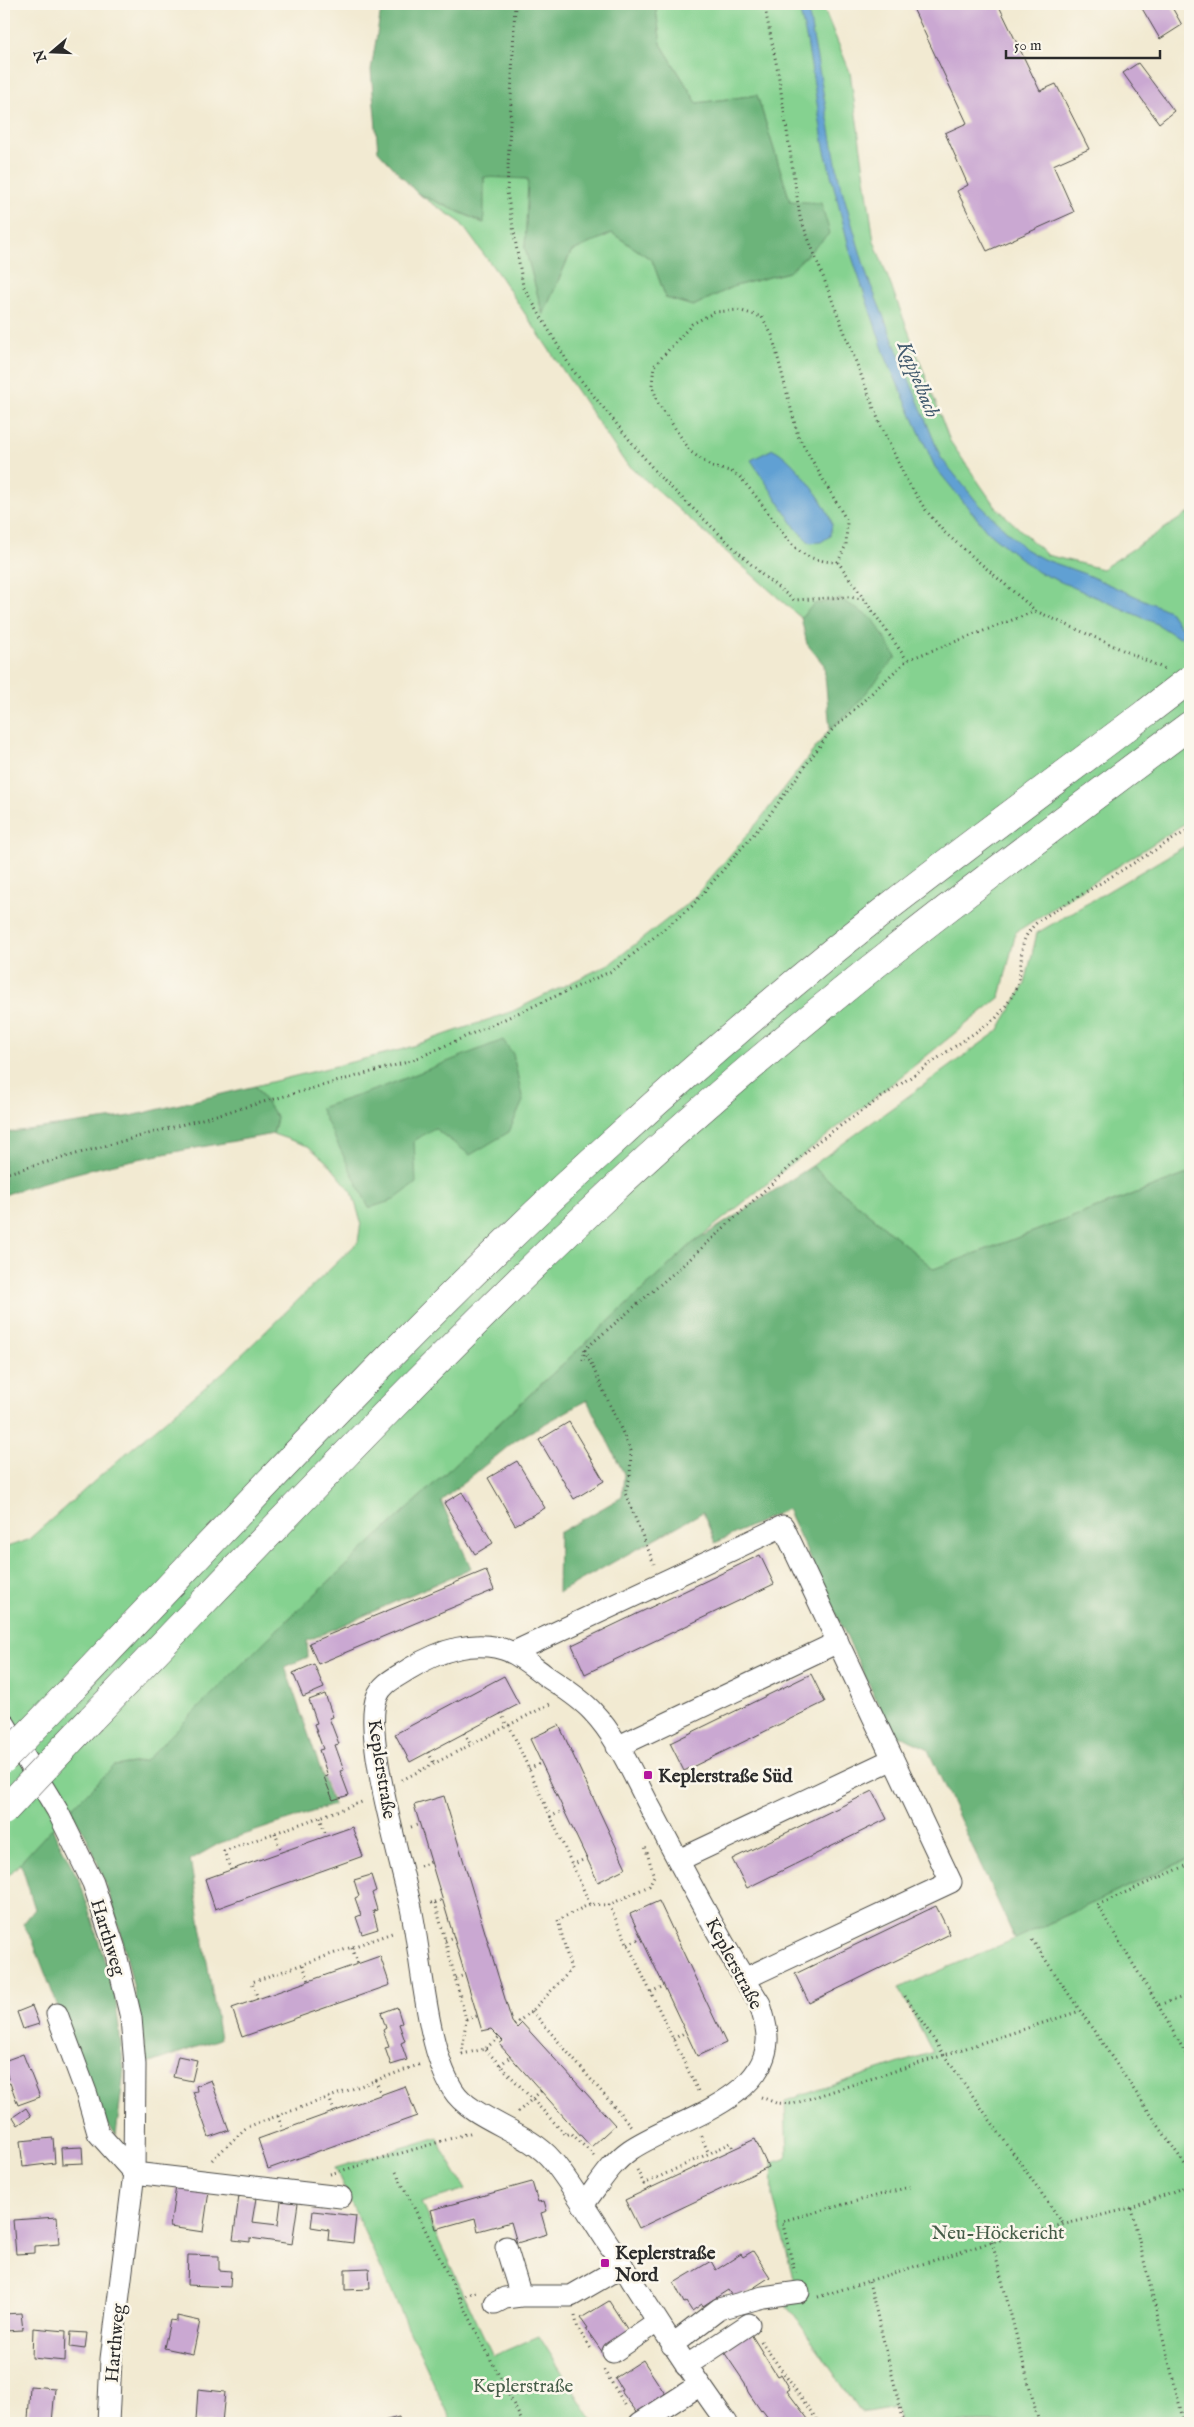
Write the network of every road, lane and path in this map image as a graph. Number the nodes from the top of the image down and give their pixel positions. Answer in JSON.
{"nodes":[{"id":1,"x":515,"y":4,"type":"edge"},
{"id":2,"x":764,"y":4,"type":"edge"},
{"id":3,"x":838,"y":562,"type":"junction"},
{"id":4,"x":864,"y":599,"type":"junction"},
{"id":5,"x":1036,"y":611,"type":"junction"},
{"id":6,"x":906,"y":660,"type":"junction"},
{"id":7,"x":1181,"y":676,"type":"edge"},
{"id":8,"x":1187,"y":728,"type":"edge"},
{"id":9,"x":1190,"y":829,"type":"edge"},
{"id":10,"x":4,"y":1174,"type":"edge"},
{"id":11,"x":585,"y":1349,"type":"junction"},
{"id":12,"x":583,"y":1360,"type":"dead end"},
{"id":13,"x":662,"y":1583,"type":"junction"},
{"id":14,"x":838,"y":1642,"type":"junction"},
{"id":15,"x":512,"y":1653,"type":"junction"},
{"id":16,"x":572,"y":1694,"type":"junction"},
{"id":17,"x":501,"y":1714,"type":"dead end"},
{"id":18,"x":4,"y":1723,"type":"edge"},
{"id":19,"x":508,"y":1726,"type":"junction"},
{"id":20,"x":464,"y":1733,"type":"dead end"},
{"id":21,"x":471,"y":1745,"type":"junction"},
{"id":22,"x":617,"y":1747,"type":"junction"},
{"id":23,"x":428,"y":1752,"type":"dead end"},
{"id":24,"x":893,"y":1758,"type":"junction"},
{"id":25,"x":4,"y":1759,"type":"edge"},
{"id":26,"x":541,"y":1762,"type":"dead end"},
{"id":27,"x":434,"y":1763,"type":"junction"},
{"id":28,"x":529,"y":1768,"type":"junction"},
{"id":29,"x":384,"y":1791,"type":"junction"},
{"id":30,"x":564,"y":1810,"type":"dead end"},
{"id":31,"x":4,"y":1811,"type":"edge"},
{"id":32,"x":320,"y":1817,"type":"junction"},
{"id":33,"x":550,"y":1817,"type":"junction"},
{"id":34,"x":276,"y":1833,"type":"junction"},
{"id":35,"x":326,"y":1836,"type":"dead end"},
{"id":36,"x":644,"y":1843,"type":"dead end"},
{"id":37,"x":282,"y":1852,"type":"dead end"},
{"id":38,"x":587,"y":1858,"type":"dead end"},
{"id":39,"x":679,"y":1860,"type":"junction"},
{"id":40,"x":431,"y":1862,"type":"dead end"},
{"id":41,"x":427,"y":1864,"type":"dead end"},
{"id":42,"x":1190,"y":1864,"type":"edge"},
{"id":43,"x":572,"y":1865,"type":"junction"},
{"id":44,"x":231,"y":1870,"type":"dead end"},
{"id":45,"x":442,"y":1900,"type":"dead end"},
{"id":46,"x":435,"y":1902,"type":"junction"},
{"id":47,"x":590,"y":1904,"type":"junction"},
{"id":48,"x":609,"y":1905,"type":"junction"},
{"id":49,"x":413,"y":1917,"type":"junction"},
{"id":50,"x":454,"y":1937,"type":"dead end"},
{"id":51,"x":641,"y":1938,"type":"dead end"},
{"id":52,"x":445,"y":1940,"type":"junction"},
{"id":53,"x":1032,"y":1940,"type":"dead end"},
{"id":54,"x":628,"y":1944,"type":"junction"},
{"id":55,"x":352,"y":1948,"type":"junction"},
{"id":56,"x":303,"y":1964,"type":"junction"},
{"id":57,"x":358,"y":1964,"type":"dead end"},
{"id":58,"x":465,"y":1975,"type":"dead end"},
{"id":59,"x":456,"y":1978,"type":"junction"},
{"id":60,"x":744,"y":1980,"type":"junction"},
{"id":61,"x":309,"y":1981,"type":"dead end"},
{"id":62,"x":664,"y":1986,"type":"dead end"},
{"id":63,"x":651,"y":1992,"type":"junction"},
{"id":64,"x":1190,"y":1994,"type":"edge"},
{"id":65,"x":905,"y":1996,"type":"dead end"},
{"id":66,"x":258,"y":1999,"type":"dead end"},
{"id":67,"x":1158,"y":2005,"type":"junction"},
{"id":68,"x":532,"y":2011,"type":"junction"},
{"id":69,"x":1080,"y":2011,"type":"junction"},
{"id":70,"x":57,"y":2014,"type":"dead end"},
{"id":71,"x":477,"y":2016,"type":"dead end"},
{"id":72,"x":466,"y":2019,"type":"junction"},
{"id":73,"x":514,"y":2025,"type":"dead end"},
{"id":74,"x":686,"y":2032,"type":"dead end"},
{"id":75,"x":499,"y":2037,"type":"dead end"},
{"id":76,"x":673,"y":2039,"type":"junction"},
{"id":77,"x":485,"y":2048,"type":"junction"},
{"id":78,"x":462,"y":2054,"type":"junction"},
{"id":79,"x":944,"y":2055,"type":"junction"},
{"id":80,"x":510,"y":2057,"type":"dead end"},
{"id":81,"x":1190,"y":2061,"type":"edge"},
{"id":82,"x":442,"y":2065,"type":"junction"},
{"id":83,"x":500,"y":2066,"type":"junction"},
{"id":84,"x":376,"y":2080,"type":"junction"},
{"id":85,"x":743,"y":2089,"type":"junction"},
{"id":86,"x":541,"y":2092,"type":"dead end"},
{"id":87,"x":381,"y":2095,"type":"dead end"},
{"id":88,"x":329,"y":2097,"type":"junction"},
{"id":89,"x":532,"y":2099,"type":"junction"},
{"id":90,"x":707,"y":2109,"type":"junction"},
{"id":91,"x":334,"y":2112,"type":"dead end"},
{"id":92,"x":278,"y":2116,"type":"junction"},
{"id":93,"x":497,"y":2123,"type":"junction"},
{"id":94,"x":283,"y":2130,"type":"dead end"},
{"id":95,"x":576,"y":2130,"type":"dead end"},
{"id":96,"x":572,"y":2134,"type":"junction"},
{"id":97,"x":636,"y":2146,"type":"junction"},
{"id":98,"x":733,"y":2149,"type":"dead end"},
{"id":99,"x":687,"y":2164,"type":"junction"},
{"id":100,"x":608,"y":2170,"type":"junction"},
{"id":101,"x":690,"y":2170,"type":"dead end"},
{"id":102,"x":396,"y":2172,"type":"dead end"},
{"id":103,"x":1190,"y":2172,"type":"edge"},
{"id":104,"x":134,"y":2173,"type":"junction"},
{"id":105,"x":321,"y":2176,"type":"dead end"},
{"id":106,"x":191,"y":2180,"type":"junction"},
{"id":107,"x":644,"y":2184,"type":"junction"},
{"id":108,"x":1190,"y":2185,"type":"edge"},
{"id":109,"x":913,"y":2186,"type":"dead end"},
{"id":110,"x":647,"y":2190,"type":"dead end"},
{"id":111,"x":341,"y":2197,"type":"dead end"},
{"id":112,"x":583,"y":2205,"type":"junction"},
{"id":113,"x":1131,"y":2208,"type":"junction"},
{"id":114,"x":1064,"y":2225,"type":"junction"},
{"id":115,"x":992,"y":2242,"type":"junction"},
{"id":116,"x":506,"y":2247,"type":"dead end"},
{"id":117,"x":623,"y":2266,"type":"junction"},
{"id":118,"x":869,"y":2282,"type":"junction"},
{"id":119,"x":799,"y":2292,"type":"junction"},
{"id":120,"x":522,"y":2296,"type":"junction"},
{"id":121,"x":495,"y":2303,"type":"dead end"},
{"id":122,"x":657,"y":2322,"type":"junction"},
{"id":123,"x":749,"y":2324,"type":"joint"},
{"id":124,"x":672,"y":2344,"type":"junction"},
{"id":125,"x":614,"y":2352,"type":"dead end"},
{"id":126,"x":686,"y":2366,"type":"junction"},
{"id":127,"x":700,"y":2385,"type":"junction"},
{"id":128,"x":805,"y":2404,"type":"junction"},
{"id":129,"x":800,"y":2407,"type":"dead end"},
{"id":130,"x":108,"y":2423,"type":"edge"},
{"id":131,"x":523,"y":2423,"type":"edge"},
{"id":132,"x":640,"y":2423,"type":"edge"},
{"id":133,"x":727,"y":2423,"type":"edge"},
{"id":134,"x":819,"y":2423,"type":"edge"},
{"id":135,"x":904,"y":2423,"type":"edge"},
{"id":136,"x":1039,"y":2423,"type":"edge"},
{"id":137,"x":1184,"y":2423,"type":"edge"}],
"edges":[{"from":1,"to":4,"type":"path"},
{"from":2,"to":5,"type":"path"},
{"from":3,"to":3,"type":"path"},
{"from":3,"to":4,"type":"path"},
{"from":4,"to":6,"type":"path"},
{"from":5,"to":6,"type":"path"},
{"from":5,"to":7,"type":"path"},
{"from":6,"to":10,"type":"path"},
{"from":7,"to":25,"type":"highway","bridge":true},
{"from":8,"to":31,"type":"highway","bridge":true},
{"from":9,"to":11,"type":"path"},
{"from":11,"to":12,"type":"path"},
{"from":11,"to":13,"type":"path"},
{"from":13,"to":14,"type":"street"},
{"from":13,"to":15,"type":"street"},
{"from":14,"to":22,"type":"street"},
{"from":14,"to":24,"type":"street"},
{"from":15,"to":16,"type":"street","name":"Keplerstraße"},
{"from":15,"to":29,"type":"street","name":"Keplerstraße"},
{"from":16,"to":19,"type":"path"},
{"from":16,"to":22,"type":"street","name":"Keplerstraße"},
{"from":17,"to":19,"type":"path"},
{"from":18,"to":104,"type":"street","name":"Harthweg"},
{"from":19,"to":21,"type":"path"},
{"from":19,"to":28,"type":"path"},
{"from":20,"to":21,"type":"path"},
{"from":21,"to":27,"type":"path"},
{"from":22,"to":39,"type":"street","name":"Keplerstraße"},
{"from":23,"to":27,"type":"path"},
{"from":24,"to":39,"type":"street"},
{"from":24,"to":60,"type":"street"},
{"from":26,"to":28,"type":"path"},
{"from":27,"to":29,"type":"path"},
{"from":28,"to":33,"type":"path"},
{"from":29,"to":32,"type":"path"},
{"from":29,"to":49,"type":"street","name":"Keplerstraße"},
{"from":30,"to":33,"type":"path"},
{"from":32,"to":34,"type":"path"},
{"from":32,"to":35,"type":"path"},
{"from":33,"to":43,"type":"path"},
{"from":34,"to":37,"type":"path"},
{"from":34,"to":44,"type":"path"},
{"from":36,"to":48,"type":"path"},
{"from":38,"to":43,"type":"path"},
{"from":39,"to":60,"type":"street","name":"Keplerstraße"},
{"from":40,"to":41,"type":"path"},
{"from":42,"to":67,"type":"path"},
{"from":43,"to":47,"type":"path"},
{"from":45,"to":46,"type":"path"},
{"from":46,"to":49,"type":"path"},
{"from":46,"to":52,"type":"path"},
{"from":47,"to":48,"type":"path"},
{"from":47,"to":68,"type":"path"},
{"from":48,"to":54,"type":"path"},
{"from":49,"to":55,"type":"path"},
{"from":49,"to":82,"type":"street","name":"Keplerstraße"},
{"from":50,"to":52,"type":"path"},
{"from":51,"to":54,"type":"path"},
{"from":52,"to":59,"type":"path"},
{"from":53,"to":69,"type":"path"},
{"from":54,"to":63,"type":"path"},
{"from":55,"to":56,"type":"path"},
{"from":55,"to":57,"type":"path"},
{"from":56,"to":61,"type":"path"},
{"from":56,"to":66,"type":"path"},
{"from":58,"to":59,"type":"path"},
{"from":59,"to":72,"type":"path"},
{"from":60,"to":85,"type":"street","name":"Keplerstraße"},
{"from":62,"to":63,"type":"path"},
{"from":63,"to":76,"type":"path"},
{"from":64,"to":67,"type":"path"},
{"from":65,"to":79,"type":"path"},
{"from":67,"to":81,"type":"path"},
{"from":68,"to":73,"type":"path"},
{"from":68,"to":97,"type":"path"},
{"from":69,"to":79,"type":"path"},
{"from":69,"to":103,"type":"path"},
{"from":70,"to":104,"type":"street"},
{"from":71,"to":72,"type":"path"},
{"from":72,"to":78,"type":"path"},
{"from":74,"to":76,"type":"path"},
{"from":75,"to":77,"type":"path"},
{"from":76,"to":90,"type":"path"},
{"from":77,"to":78,"type":"path"},
{"from":77,"to":83,"type":"path"},
{"from":78,"to":82,"type":"path"},
{"from":79,"to":85,"type":"path"},
{"from":79,"to":114,"type":"path"},
{"from":80,"to":83,"type":"path"},
{"from":82,"to":84,"type":"path"},
{"from":82,"to":93,"type":"street","name":"Keplerstraße"},
{"from":83,"to":89,"type":"path"},
{"from":84,"to":87,"type":"path"},
{"from":84,"to":88,"type":"path"},
{"from":85,"to":90,"type":"street","name":"Keplerstraße"},
{"from":86,"to":89,"type":"path"},
{"from":88,"to":91,"type":"path"},
{"from":88,"to":92,"type":"path"},
{"from":89,"to":96,"type":"path"},
{"from":90,"to":97,"type":"street","name":"Keplerstraße"},
{"from":92,"to":94,"type":"path"},
{"from":92,"to":106,"type":"path"},
{"from":93,"to":105,"type":"path"},
{"from":93,"to":112,"type":"street","name":"Keplerstraße"},
{"from":95,"to":96,"type":"path"},
{"from":96,"to":100,"type":"path"},
{"from":97,"to":100,"type":"street","name":"Keplerstraße"},
{"from":97,"to":107,"type":"path"},
{"from":98,"to":99,"type":"path"},
{"from":99,"to":101,"type":"path"},
{"from":99,"to":107,"type":"path"},
{"from":100,"to":112,"type":"street","name":"Keplerstraße"},
{"from":102,"to":131,"type":"path"},
{"from":104,"to":106,"type":"street"},
{"from":104,"to":130,"type":"street","name":"Harthweg"},
{"from":106,"to":111,"type":"street"},
{"from":107,"to":110,"type":"path"},
{"from":108,"to":113,"type":"path"},
{"from":109,"to":119,"type":"path"},
{"from":112,"to":117,"type":"street","name":"Keplerstraße"},
{"from":113,"to":114,"type":"path"},
{"from":113,"to":137,"type":"path"},
{"from":114,"to":115,"type":"path"},
{"from":115,"to":118,"type":"path"},
{"from":115,"to":136,"type":"path"},
{"from":116,"to":120,"type":"street"},
{"from":117,"to":120,"type":"street"},
{"from":117,"to":122,"type":"street","name":"Keplerstraße"},
{"from":118,"to":119,"type":"path"},
{"from":118,"to":135,"type":"path"},
{"from":119,"to":124,"type":"street"},
{"from":120,"to":121,"type":"street"},
{"from":122,"to":124,"type":"street","name":"Keplerstraße"},
{"from":122,"to":125,"type":"street"},
{"from":123,"to":126,"type":"street"},
{"from":123,"to":128,"type":"path"},
{"from":124,"to":126,"type":"street","name":"Keplerstraße"},
{"from":126,"to":127,"type":"street","name":"Keplerstraße"},
{"from":127,"to":132,"type":"street"},
{"from":127,"to":133,"type":"street","name":"Keplerstraße"},
{"from":128,"to":129,"type":"path"},
{"from":128,"to":134,"type":"path"}]}
